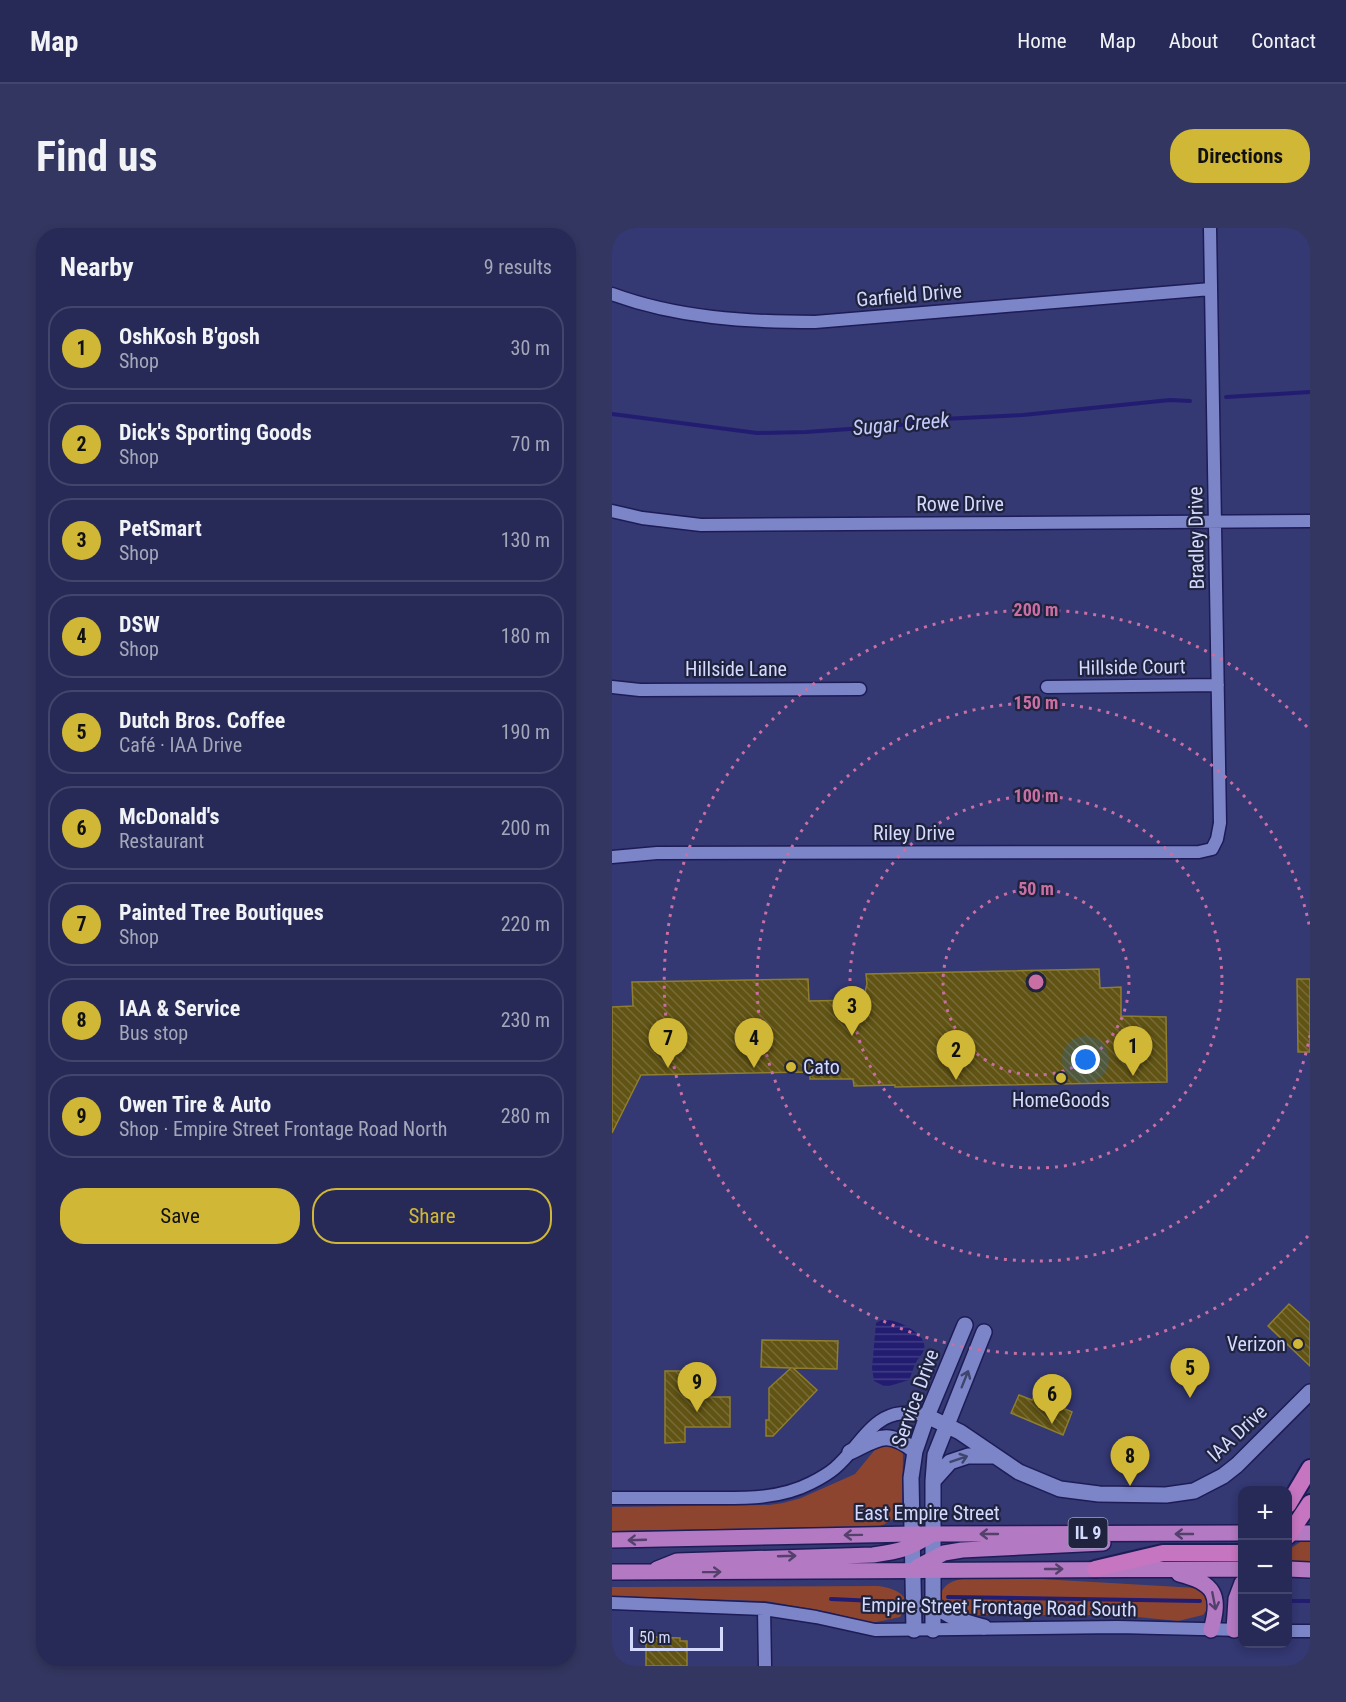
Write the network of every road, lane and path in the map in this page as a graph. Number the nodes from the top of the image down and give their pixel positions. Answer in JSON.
{"nodes":[{"id":1,"x":1210,"y":228,"type":"edge"},
{"id":2,"x":1211,"y":289,"type":"junction"},
{"id":3,"x":612,"y":294,"type":"edge"},
{"id":4,"x":612,"y":511,"type":"edge"},
{"id":5,"x":1215,"y":521,"type":"junction"},
{"id":6,"x":1310,"y":521,"type":"edge"},
{"id":7,"x":1218,"y":685,"type":"junction"},
{"id":8,"x":612,"y":687,"type":"edge"},
{"id":9,"x":1047,"y":687,"type":"dead end"},
{"id":10,"x":860,"y":688,"type":"dead end"},
{"id":11,"x":1214,"y":846,"type":"joint"},
{"id":12,"x":612,"y":857,"type":"edge"},
{"id":13,"x":965,"y":1325,"type":"dead end"},
{"id":14,"x":984,"y":1332,"type":"dead end"},
{"id":15,"x":1310,"y":1392,"type":"edge"},
{"id":16,"x":927,"y":1416,"type":"junction"},
{"id":17,"x":946,"y":1425,"type":"junction"},
{"id":18,"x":915,"y":1451,"type":"junction"},
{"id":19,"x":850,"y":1452,"type":"junction"},
{"id":20,"x":994,"y":1455,"type":"junction"},
{"id":21,"x":1310,"y":1468,"type":"edge"},
{"id":22,"x":933,"y":1481,"type":"junction"},
{"id":23,"x":1292,"y":1497,"type":"edge"},
{"id":24,"x":612,"y":1498,"type":"edge"},
{"id":25,"x":1310,"y":1503,"type":"edge"},
{"id":26,"x":1292,"y":1530,"type":"edge"},
{"id":27,"x":1121,"y":1533,"type":"junction"},
{"id":28,"x":1238,"y":1533,"type":"edge"},
{"id":29,"x":1310,"y":1533,"type":"edge"},
{"id":30,"x":933,"y":1534,"type":"junction"},
{"id":31,"x":1292,"y":1534,"type":"edge"},
{"id":32,"x":612,"y":1540,"type":"edge"},
{"id":33,"x":912,"y":1540,"type":"junction"},
{"id":34,"x":1238,"y":1553,"type":"edge"},
{"id":35,"x":933,"y":1564,"type":"junction"},
{"id":36,"x":1156,"y":1568,"type":"junction"},
{"id":37,"x":912,"y":1569,"type":"junction"},
{"id":38,"x":1095,"y":1569,"type":"junction"},
{"id":39,"x":1238,"y":1569,"type":"edge"},
{"id":40,"x":1292,"y":1569,"type":"edge"},
{"id":41,"x":1310,"y":1570,"type":"edge"},
{"id":42,"x":612,"y":1572,"type":"edge"},
{"id":43,"x":647,"y":1573,"type":"junction"},
{"id":44,"x":1238,"y":1594,"type":"edge"},
{"id":45,"x":933,"y":1603,"type":"junction"},
{"id":46,"x":612,"y":1604,"type":"edge"},
{"id":47,"x":764,"y":1609,"type":"junction"},
{"id":48,"x":984,"y":1627,"type":"junction"},
{"id":49,"x":914,"y":1630,"type":"junction"},
{"id":50,"x":933,"y":1630,"type":"junction"},
{"id":51,"x":1211,"y":1630,"type":"junction"},
{"id":52,"x":1238,"y":1630,"type":"edge"},
{"id":53,"x":1292,"y":1631,"type":"edge"},
{"id":54,"x":1310,"y":1631,"type":"edge"},
{"id":55,"x":765,"y":1666,"type":"edge"}],
"edges":[{"from":1,"to":2,"type":"street","name":"Bradley Drive"},
{"from":2,"to":3,"type":"street","name":"Garfield Drive"},
{"from":2,"to":5,"type":"street","name":"Bradley Drive"},
{"from":4,"to":5,"type":"street","name":"Rowe Drive"},
{"from":5,"to":6,"type":"street","name":"Rowe Drive"},
{"from":5,"to":7,"type":"street","name":"Bradley Drive"},
{"from":7,"to":9,"type":"street","name":"Hillside Court"},
{"from":7,"to":11,"type":"street","name":"Bradley Drive"},
{"from":8,"to":10,"type":"street","name":"Hillside Lane"},
{"from":11,"to":12,"type":"street","name":"Riley Drive"},
{"from":13,"to":16,"type":"street","name":"Service Drive"},
{"from":17,"to":14,"type":"street","name":"Service Drive","one_way":true},
{"from":15,"to":20,"type":"street","name":"IAA Drive"},
{"from":16,"to":17,"type":"street","name":"IAA Drive"},
{"from":16,"to":18,"type":"street","name":"Service Drive"},
{"from":16,"to":19,"type":"street"},
{"from":17,"to":20,"type":"street","name":"IAA Drive"},
{"from":17,"to":22,"type":"street","name":"Service Drive"},
{"from":18,"to":19,"type":"street"},
{"from":18,"to":33,"type":"street","name":"Service Drive"},
{"from":19,"to":24,"type":"street"},
{"from":22,"to":20,"type":"street","one_way":true},
{"from":21,"to":23,"type":"highway"},
{"from":22,"to":30,"type":"street","name":"Service Drive"},
{"from":25,"to":26,"type":"highway"},
{"from":28,"to":27,"type":"main road","name":"East Empire Street","number":"IL 9","one_way":true},
{"from":27,"to":30,"type":"main road","name":"East Empire Street","number":"IL 9","one_way":true},
{"from":27,"to":35,"type":"main road"},
{"from":29,"to":31,"type":"main road"},
{"from":30,"to":33,"type":"main road","name":"East Empire Street","number":"IL 9"},
{"from":30,"to":35,"type":"street","name":"Service Drive"},
{"from":33,"to":32,"type":"main road","name":"East Empire Street","number":"IL 9","one_way":true},
{"from":33,"to":37,"type":"street","name":"Service Drive"},
{"from":43,"to":33,"type":"main road","one_way":true},
{"from":34,"to":38,"type":"highway"},
{"from":35,"to":37,"type":"main road","number":"IL 9"},
{"from":35,"to":38,"type":"main road","number":"IL 9","one_way":true},
{"from":35,"to":45,"type":"street","name":"Service Drive"},
{"from":36,"to":38,"type":"main road","number":"IL 9"},
{"from":36,"to":39,"type":"main road","number":"IL 9"},
{"from":36,"to":51,"type":"main road","one_way":true},
{"from":43,"to":37,"type":"main road","number":"IL 9","one_way":true},
{"from":37,"to":49,"type":"street","name":"Service Drive"},
{"from":40,"to":41,"type":"main road"},
{"from":42,"to":43,"type":"main road","number":"IL 9"},
{"from":44,"to":52,"type":"main road"},
{"from":45,"to":48,"type":"street"},
{"from":45,"to":50,"type":"street","name":"Service Drive"},
{"from":46,"to":47,"type":"street","name":"Empire Street Frontage Road South"},
{"from":47,"to":49,"type":"street","name":"Empire Street Frontage Road South"},
{"from":47,"to":55,"type":"street"},
{"from":48,"to":50,"type":"street","name":"Empire Street Frontage Road South"},
{"from":48,"to":51,"type":"street","name":"Empire Street Frontage Road South"},
{"from":49,"to":50,"type":"street","name":"Empire Street Frontage Road South"},
{"from":51,"to":52,"type":"street","name":"Empire Street Frontage Road South"},
{"from":53,"to":54,"type":"street"}]}
